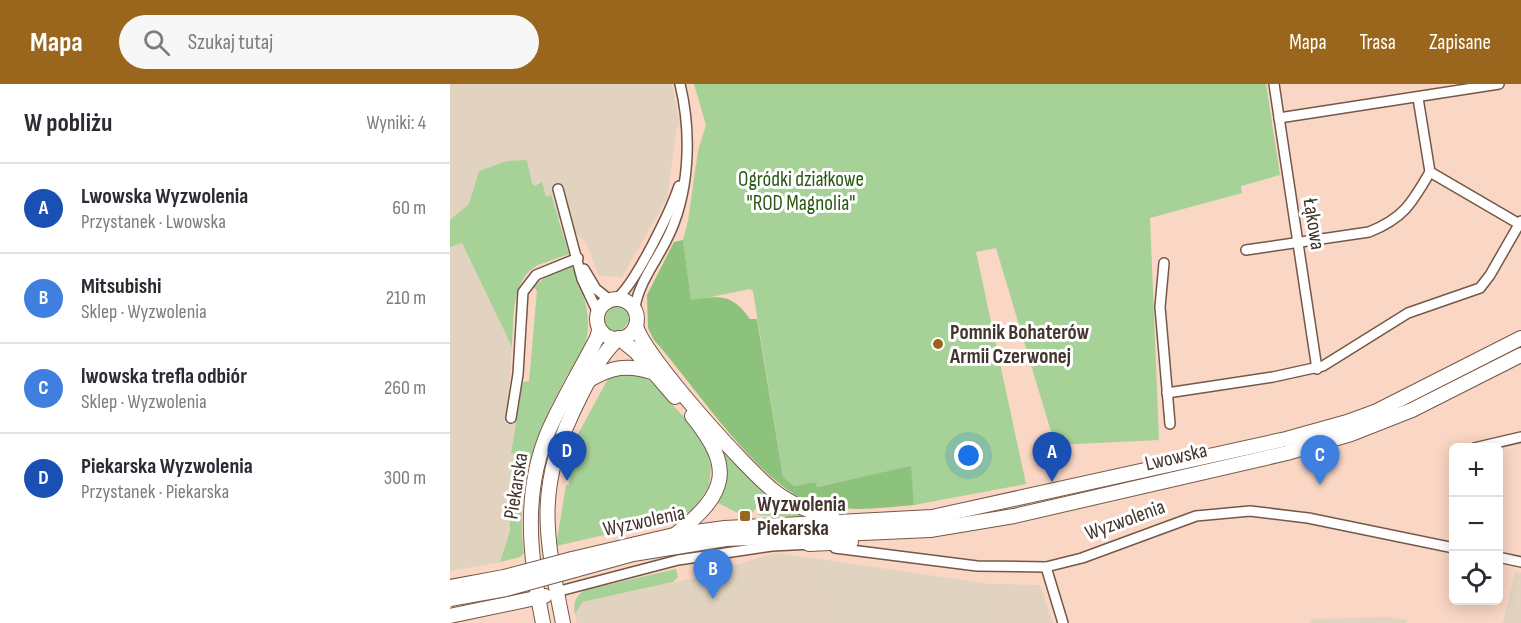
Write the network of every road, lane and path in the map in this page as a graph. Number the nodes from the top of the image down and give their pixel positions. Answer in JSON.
{"nodes":[{"id":1,"x":680,"y":84,"type":"edge"},
{"id":2,"x":1274,"y":84,"type":"edge"},
{"id":3,"x":1499,"y":84,"type":"edge"},
{"id":4,"x":1418,"y":98,"type":"junction"},
{"id":5,"x":1279,"y":118,"type":"junction"},
{"id":6,"x":1430,"y":172,"type":"junction"},
{"id":7,"x":683,"y":173,"type":"junction"},
{"id":8,"x":558,"y":189,"type":"dead end"},
{"id":9,"x":1520,"y":223,"type":"edge"},
{"id":10,"x":1299,"y":244,"type":"junction"},
{"id":11,"x":1246,"y":250,"type":"dead end"},
{"id":12,"x":578,"y":258,"type":"junction"},
{"id":13,"x":1164,"y":263,"type":"dead end"},
{"id":14,"x":614,"y":300,"type":"junction"},
{"id":15,"x":635,"y":307,"type":"junction"},
{"id":16,"x":598,"y":314,"type":"junction"},
{"id":17,"x":636,"y":326,"type":"junction"},
{"id":18,"x":598,"y":331,"type":"junction"},
{"id":19,"x":619,"y":338,"type":"junction"},
{"id":20,"x":1521,"y":338,"type":"edge"},
{"id":21,"x":1521,"y":355,"type":"edge"},
{"id":22,"x":1317,"y":369,"type":"junction"},
{"id":23,"x":654,"y":373,"type":"junction"},
{"id":24,"x":589,"y":380,"type":"junction"},
{"id":25,"x":1167,"y":393,"type":"junction"},
{"id":26,"x":511,"y":418,"type":"dead end"},
{"id":27,"x":1170,"y":424,"type":"dead end"},
{"id":28,"x":1521,"y":437,"type":"edge"},
{"id":29,"x":1492,"y":443,"type":"edge"},
{"id":30,"x":849,"y":522,"type":"junction"},
{"id":31,"x":930,"y":530,"type":"junction"},
{"id":32,"x":823,"y":533,"type":"joint"},
{"id":33,"x":675,"y":535,"type":"junction"},
{"id":34,"x":809,"y":544,"type":"junction"},
{"id":35,"x":1449,"y":547,"type":"edge"},
{"id":36,"x":1503,"y":558,"type":"edge"},
{"id":37,"x":1521,"y":562,"type":"edge"},
{"id":38,"x":574,"y":565,"type":"junction"},
{"id":39,"x":1046,"y":567,"type":"junction"},
{"id":40,"x":450,"y":587,"type":"edge"},
{"id":41,"x":556,"y":592,"type":"junction"},
{"id":42,"x":538,"y":598,"type":"junction"},
{"id":43,"x":450,"y":599,"type":"edge"},
{"id":44,"x":450,"y":616,"type":"edge"},
{"id":45,"x":543,"y":623,"type":"edge"},
{"id":46,"x":563,"y":623,"type":"edge"},
{"id":47,"x":1063,"y":623,"type":"edge"}],
"edges":[{"from":1,"to":7,"type":"street"},
{"from":2,"to":5,"type":"street","name":"Łąkowa"},
{"from":3,"to":4,"type":"street"},
{"from":4,"to":5,"type":"street"},
{"from":4,"to":6,"type":"street"},
{"from":5,"to":10,"type":"street","name":"Łąkowa"},
{"from":6,"to":9,"type":"street"},
{"from":6,"to":10,"type":"street"},
{"from":7,"to":14,"type":"street"},
{"from":7,"to":15,"type":"street"},
{"from":8,"to":12,"type":"street"},
{"from":9,"to":22,"type":"street"},
{"from":10,"to":11,"type":"street"},
{"from":10,"to":22,"type":"street","name":"Łąkowa"},
{"from":12,"to":14,"type":"street"},
{"from":12,"to":16,"type":"street"},
{"from":12,"to":26,"type":"street"},
{"from":13,"to":25,"type":"street"},
{"from":14,"to":15,"type":"main road"},
{"from":14,"to":16,"type":"main road"},
{"from":15,"to":17,"type":"main road"},
{"from":16,"to":18,"type":"main road"},
{"from":17,"to":19,"type":"main road"},
{"from":17,"to":30,"type":"main road"},
{"from":18,"to":19,"type":"main road"},
{"from":18,"to":42,"type":"main road","name":"Piekarska"},
{"from":19,"to":23,"type":"main road"},
{"from":19,"to":24,"type":"main road","name":"Piekarska"},
{"from":20,"to":30,"type":"main road","name":"Lwowska"},
{"from":21,"to":31,"type":"main road","name":"Lwowska"},
{"from":22,"to":25,"type":"street"},
{"from":23,"to":24,"type":"main road"},
{"from":23,"to":33,"type":"main road"},
{"from":24,"to":41,"type":"main road","name":"Piekarska"},
{"from":25,"to":27,"type":"street"},
{"from":28,"to":29,"type":"street"},
{"from":30,"to":33,"type":"main road","name":"Wyzwolenia"},
{"from":31,"to":32,"type":"main road","name":"Lwowska"},
{"from":31,"to":34,"type":"main road"},
{"from":32,"to":38,"type":"main road","name":"Wyzwolenia"},
{"from":33,"to":38,"type":"main road","name":"Wyzwolenia"},
{"from":34,"to":39,"type":"street","name":"Wyzwolenia"},
{"from":34,"to":41,"type":"street","name":"Wyzwolenia"},
{"from":35,"to":39,"type":"street","name":"Wyzwolenia"},
{"from":36,"to":37,"type":"street"},
{"from":38,"to":40,"type":"main road","name":"Wyzwolenia","bridge":true},
{"from":38,"to":43,"type":"main road","name":"Wyzwolenia","bridge":true},
{"from":39,"to":47,"type":"street"},
{"from":41,"to":42,"type":"main road"},
{"from":41,"to":46,"type":"main road","name":"Piekarska"},
{"from":42,"to":44,"type":"main road"},
{"from":42,"to":45,"type":"main road","name":"Piekarska"}]}
